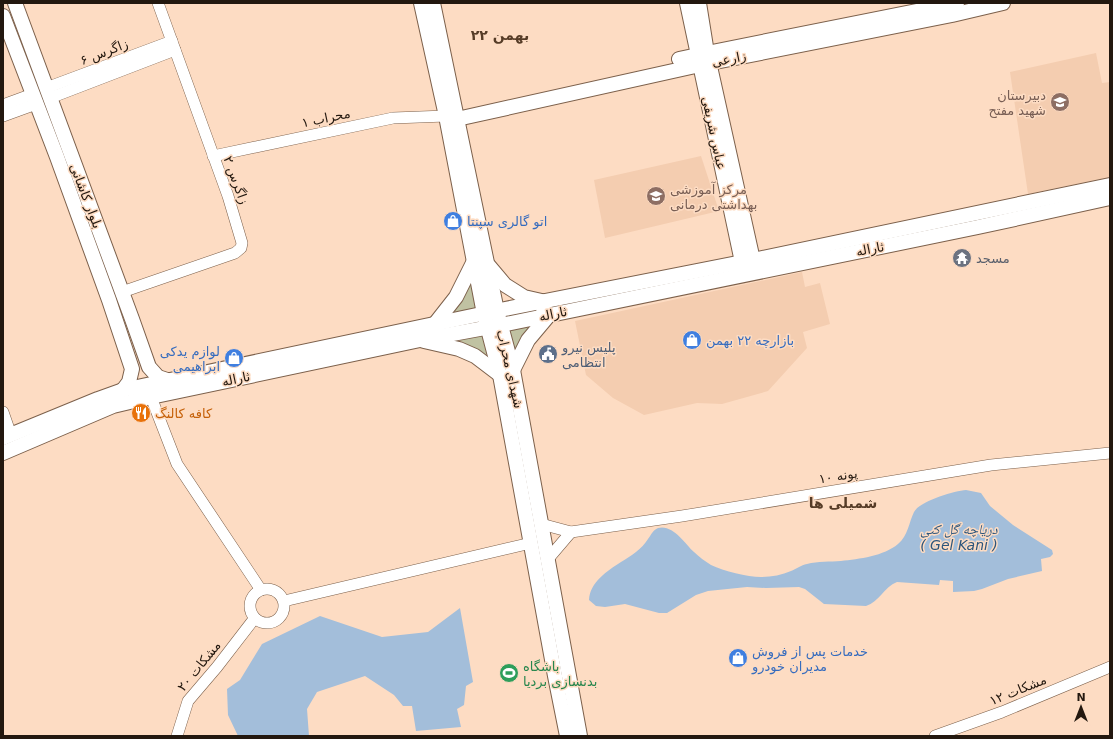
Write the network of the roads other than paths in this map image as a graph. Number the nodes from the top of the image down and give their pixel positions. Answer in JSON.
{"nodes":[{"id":1,"x":15,"y":3,"type":"edge"},
{"id":2,"x":158,"y":3,"type":"edge"},
{"id":3,"x":421,"y":3,"type":"edge"},
{"id":4,"x":434,"y":3,"type":"edge"},
{"id":5,"x":687,"y":3,"type":"edge"},
{"id":6,"x":699,"y":3,"type":"edge"},
{"id":7,"x":1002,"y":3,"type":"edge"},
{"id":8,"x":962,"y":6,"type":"edge"},
{"id":9,"x":3,"y":16,"type":"edge"},
{"id":10,"x":173,"y":45,"type":"junction"},
{"id":11,"x":704,"y":59,"type":"junction"},
{"id":12,"x":48,"y":93,"type":"junction"},
{"id":13,"x":35,"y":99,"type":"junction"},
{"id":14,"x":3,"y":105,"type":"edge"},
{"id":15,"x":452,"y":115,"type":"junction"},
{"id":16,"x":3,"y":116,"type":"edge"},
{"id":17,"x":213,"y":156,"type":"junction"},
{"id":18,"x":1110,"y":185,"type":"edge"},
{"id":19,"x":1110,"y":198,"type":"edge"},
{"id":20,"x":1011,"y":213,"type":"junction"},
{"id":21,"x":474,"y":261,"type":"junction"},
{"id":22,"x":488,"y":264,"type":"junction"},
{"id":23,"x":748,"y":265,"type":"junction"},
{"id":24,"x":122,"y":292,"type":"junction"},
{"id":25,"x":548,"y":308,"type":"junction"},
{"id":26,"x":493,"y":319,"type":"junction"},
{"id":27,"x":434,"y":324,"type":"junction"},
{"id":28,"x":400,"y":338,"type":"junction"},
{"id":29,"x":420,"y":340,"type":"junction"},
{"id":30,"x":149,"y":368,"type":"junction"},
{"id":31,"x":132,"y":369,"type":"junction"},
{"id":32,"x":506,"y":373,"type":"junction"},
{"id":33,"x":167,"y":380,"type":"junction"},
{"id":34,"x":123,"y":390,"type":"junction"},
{"id":35,"x":151,"y":397,"type":"junction"},
{"id":36,"x":3,"y":412,"type":"edge"},
{"id":37,"x":7,"y":436,"type":"edge"},
{"id":38,"x":3,"y":453,"type":"edge"},
{"id":39,"x":1110,"y":453,"type":"edge"},
{"id":40,"x":541,"y":524,"type":"junction"},
{"id":41,"x":571,"y":532,"type":"junction"},
{"id":42,"x":531,"y":543,"type":"junction"},
{"id":43,"x":548,"y":559,"type":"junction"},
{"id":44,"x":261,"y":590,"type":"junction"},
{"id":45,"x":284,"y":601,"type":"junction"},
{"id":46,"x":254,"y":619,"type":"junction"},
{"id":47,"x":1110,"y":667,"type":"edge"},
{"id":48,"x":176,"y":736,"type":"edge"},
{"id":49,"x":567,"y":736,"type":"edge"},
{"id":50,"x":580,"y":736,"type":"edge"},
{"id":51,"x":935,"y":736,"type":"edge"}],
"edges":[{"from":1,"to":12,"type":"main road","name":"بلوار کاشانی"},
{"from":2,"to":10,"type":"street","name":"زاگرس ۲"},
{"from":3,"to":15,"type":"main road","name":"شهدای محراب"},
{"from":4,"to":15,"type":"main road","name":"شهدای محراب"},
{"from":5,"to":11,"type":"main road","name":"عباس شریفی"},
{"from":6,"to":11,"type":"main road","name":"عباس شریفی"},
{"from":7,"to":8,"type":"main road","name":"زارعی"},
{"from":8,"to":11,"type":"main road","name":"زارعی"},
{"from":9,"to":13,"type":"main road","name":"بلوار کاشانی"},
{"from":10,"to":12,"type":"street","name":"زاگرس ۶"},
{"from":10,"to":17,"type":"street","name":"زاگرس ۲"},
{"from":11,"to":15,"type":"main road","name":"زارعی"},
{"from":11,"to":23,"type":"main road","name":"عباس شریفی"},
{"from":12,"to":13,"type":"main road"},
{"from":12,"to":24,"type":"main road","name":"بلوار کاشانی"},
{"from":13,"to":14,"type":"street"},
{"from":13,"to":16,"type":"street"},
{"from":13,"to":31,"type":"main road","name":"بلوار کاشانی"},
{"from":15,"to":17,"type":"street","name":"محراب ۱"},
{"from":15,"to":21,"type":"main road","name":"شهدای محراب"},
{"from":15,"to":22,"type":"main road","name":"شهدای محراب"},
{"from":17,"to":24,"type":"street","name":"زاگرس ۲"},
{"from":18,"to":20,"type":"main road","name":"ثاراله"},
{"from":19,"to":20,"type":"main road","name":"ثاراله"},
{"from":20,"to":23,"type":"main road","name":"ثاراله"},
{"from":21,"to":26,"type":"main road","name":"شهدای محراب"},
{"from":21,"to":27,"type":"main road"},
{"from":22,"to":25,"type":"main road"},
{"from":22,"to":26,"type":"main road","name":"شهدای محراب"},
{"from":23,"to":25,"type":"main road","name":"ثاراله"},
{"from":24,"to":30,"type":"main road","name":"بلوار کاشانی"},
{"from":25,"to":26,"type":"main road","name":"ثاراله"},
{"from":25,"to":32,"type":"main road"},
{"from":26,"to":27,"type":"main road","name":"ثاراله"},
{"from":26,"to":29,"type":"main road","name":"ثاراله"},
{"from":26,"to":32,"type":"main road","name":"شهدای محراب"},
{"from":27,"to":28,"type":"main road","name":"ثاراله"},
{"from":28,"to":29,"type":"main road","name":"ثاراله"},
{"from":28,"to":33,"type":"main road","name":"ثاراله"},
{"from":28,"to":35,"type":"main road","name":"ثاراله"},
{"from":29,"to":32,"type":"main road"},
{"from":30,"to":31,"type":"main road"},
{"from":30,"to":33,"type":"main road"},
{"from":31,"to":34,"type":"main road"},
{"from":32,"to":40,"type":"main road","name":"شهدای محراب"},
{"from":32,"to":42,"type":"main road","name":"شهدای محراب"},
{"from":33,"to":34,"type":"main road","name":"ثاراله"},
{"from":34,"to":37,"type":"main road","name":"ثاراله"},
{"from":35,"to":38,"type":"main road","name":"ثاراله"},
{"from":35,"to":44,"type":"street"},
{"from":36,"to":37,"type":"street"},
{"from":39,"to":41,"type":"street","name":"پونه ۱۰"},
{"from":40,"to":41,"type":"street"},
{"from":40,"to":43,"type":"main road","name":"شهدای محراب"},
{"from":41,"to":43,"type":"street"},
{"from":42,"to":45,"type":"street"},
{"from":42,"to":49,"type":"main road","name":"شهدای محراب"},
{"from":43,"to":50,"type":"main road","name":"شهدای محراب"},
{"from":44,"to":45,"type":"street"},
{"from":44,"to":46,"type":"street"},
{"from":45,"to":46,"type":"street"},
{"from":46,"to":48,"type":"street","name":"مشکات ۲۰"},
{"from":47,"to":51,"type":"street","name":"مشکات ۱۲"}]}
